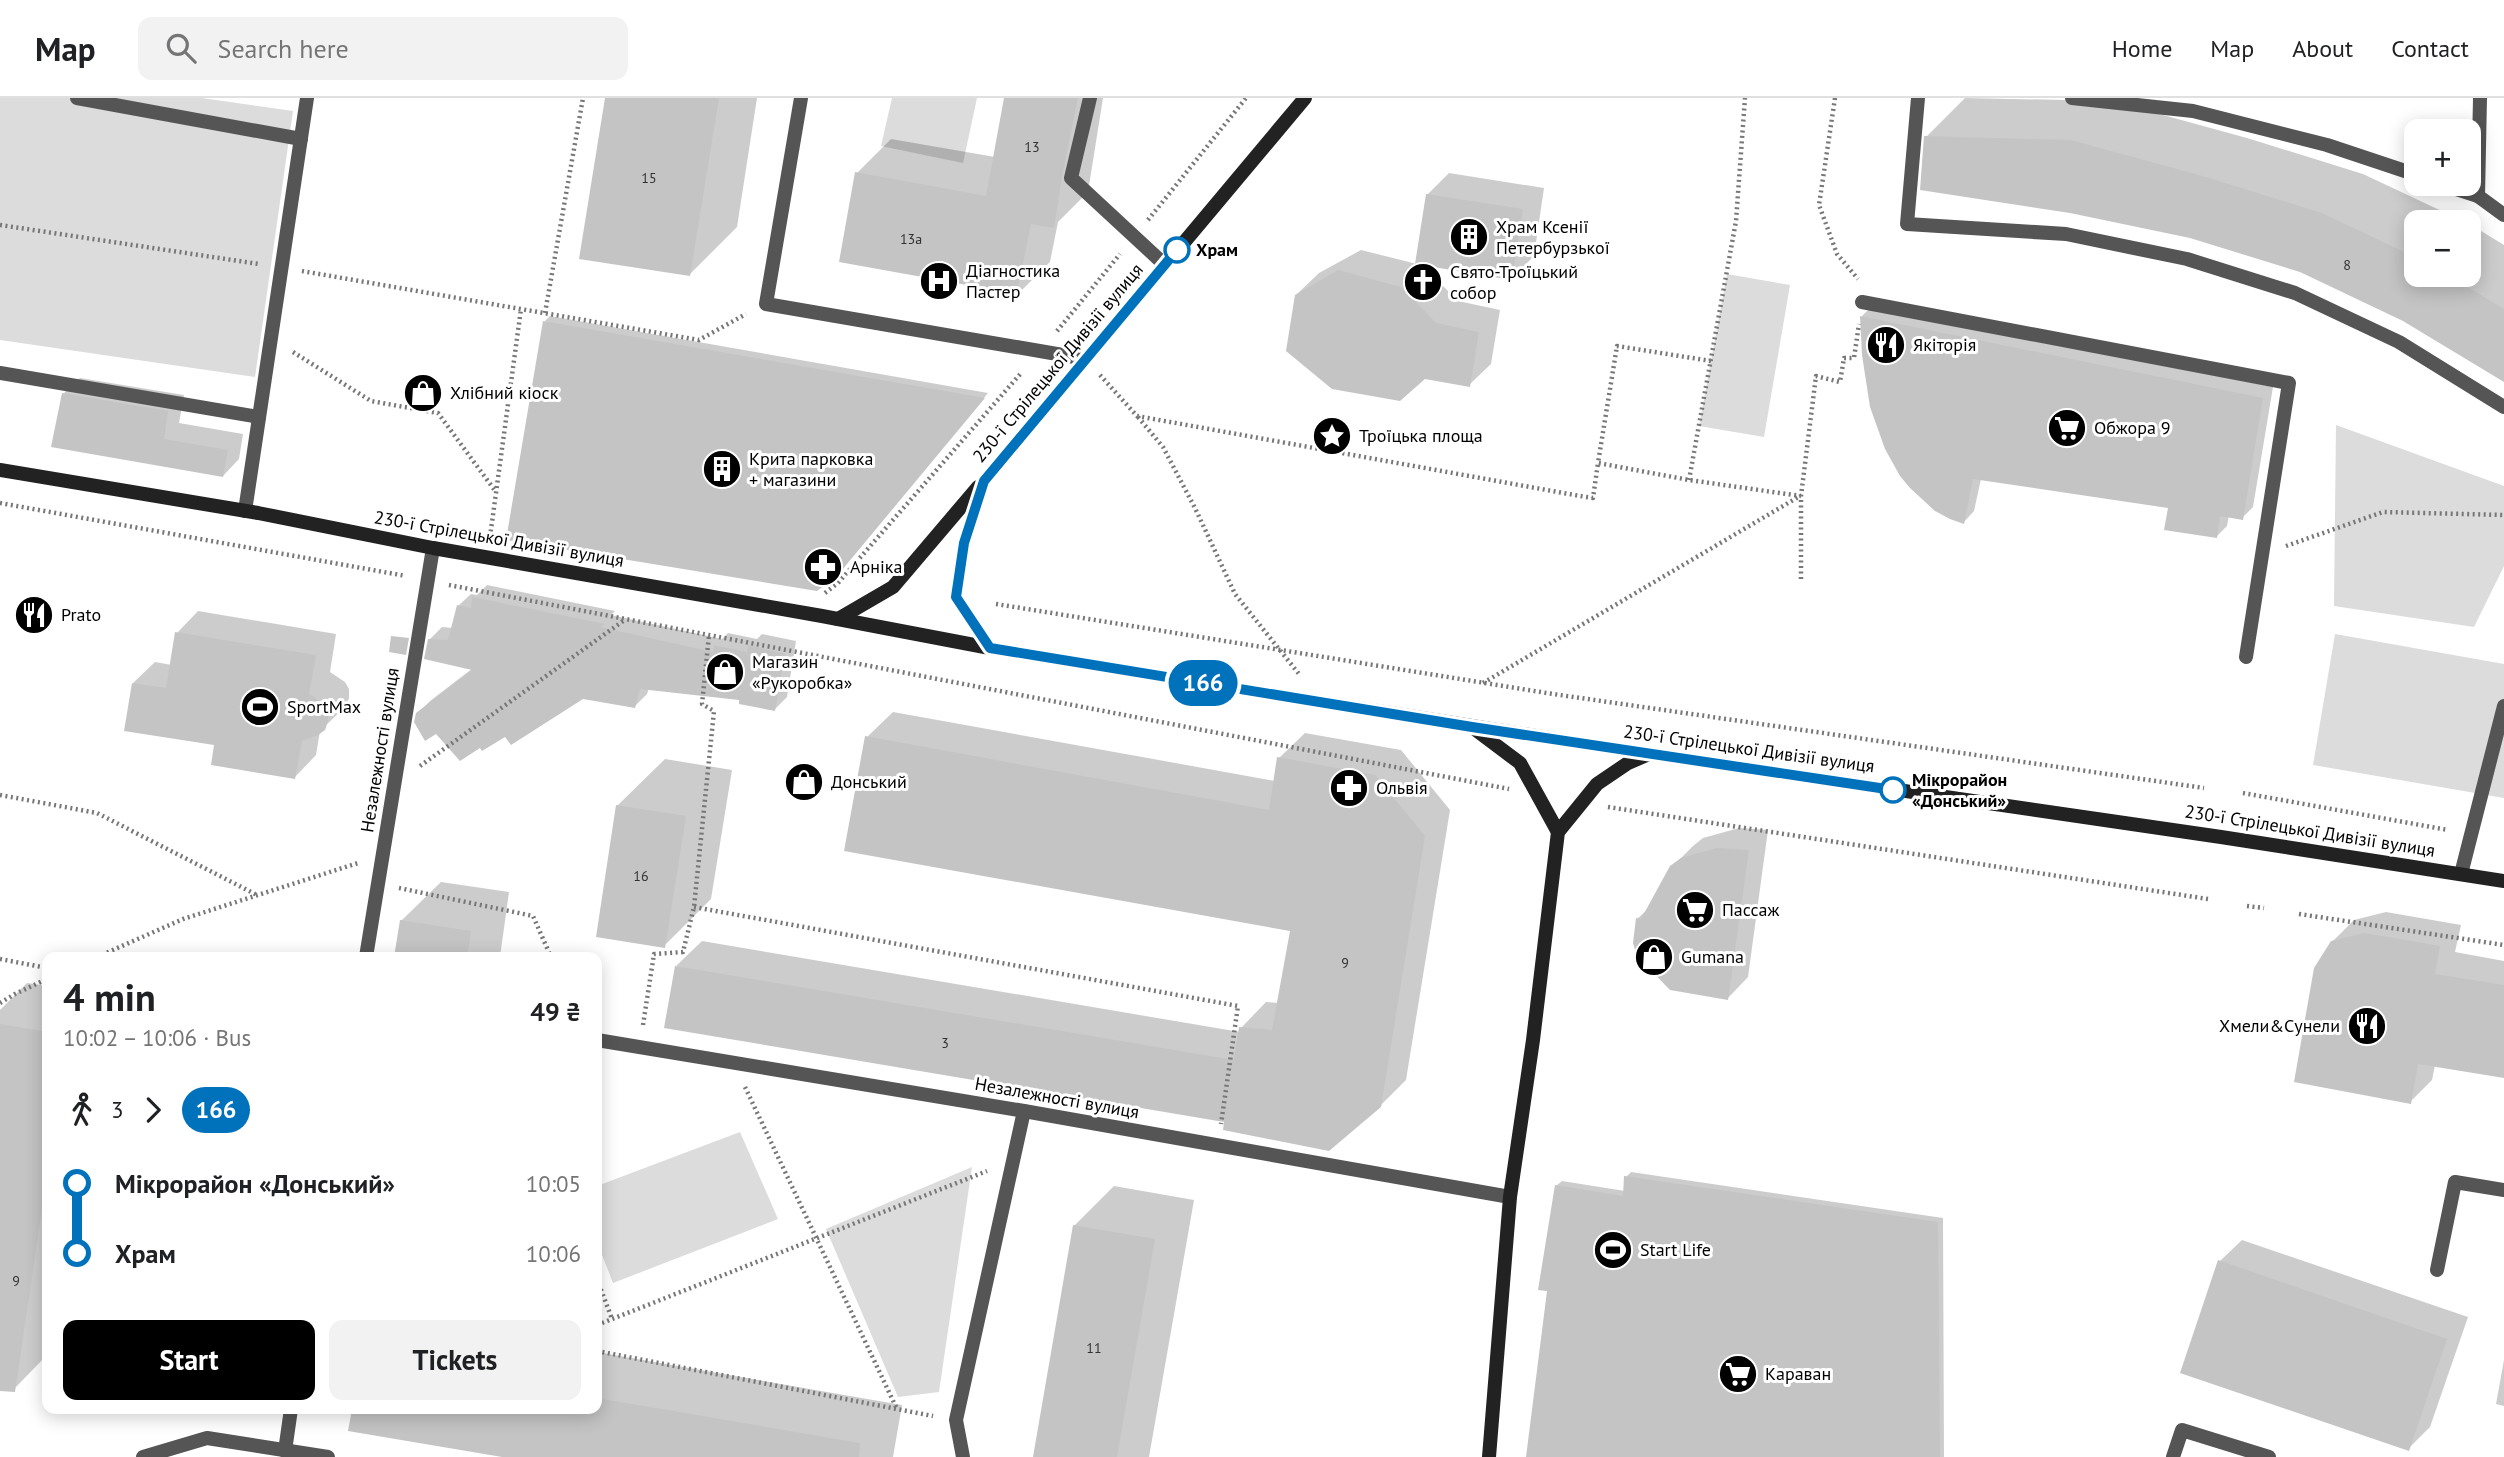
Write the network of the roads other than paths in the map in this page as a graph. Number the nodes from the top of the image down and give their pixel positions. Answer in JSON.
{"nodes":[{"id":1,"x":77,"y":98,"type":"edge"},
{"id":2,"x":307,"y":98,"type":"edge"},
{"id":3,"x":801,"y":98,"type":"edge"},
{"id":4,"x":1090,"y":98,"type":"edge"},
{"id":5,"x":1305,"y":98,"type":"edge"},
{"id":6,"x":1918,"y":98,"type":"edge"},
{"id":7,"x":2072,"y":98,"type":"edge"},
{"id":8,"x":2480,"y":98,"type":"edge"},
{"id":9,"x":2480,"y":119,"type":"edge"},
{"id":10,"x":301,"y":139,"type":"junction"},
{"id":11,"x":2404,"y":172,"type":"edge"},
{"id":12,"x":2478,"y":196,"type":"edge"},
{"id":13,"x":2504,"y":215,"type":"edge"},
{"id":14,"x":1165,"y":265,"type":"junction"},
{"id":15,"x":1862,"y":302,"type":"road end"},
{"id":16,"x":1086,"y":359,"type":"junction"},
{"id":17,"x":0,"y":373,"type":"edge"},
{"id":18,"x":2504,"y":407,"type":"edge"},
{"id":19,"x":259,"y":417,"type":"junction"},
{"id":20,"x":0,"y":470,"type":"edge"},
{"id":21,"x":984,"y":481,"type":"junction"},
{"id":22,"x":245,"y":511,"type":"junction"},
{"id":23,"x":433,"y":548,"type":"junction"},
{"id":24,"x":838,"y":619,"type":"junction"},
{"id":25,"x":990,"y":648,"type":"junction"},
{"id":26,"x":2246,"y":657,"type":"dead end"},
{"id":27,"x":2504,"y":706,"type":"edge"},
{"id":28,"x":1472,"y":727,"type":"junction"},
{"id":29,"x":1649,"y":754,"type":"junction"},
{"id":30,"x":1558,"y":832,"type":"junction"},
{"id":31,"x":2461,"y":874,"type":"junction"},
{"id":32,"x":2504,"y":881,"type":"edge"},
{"id":33,"x":367,"y":952,"type":"edge"},
{"id":34,"x":602,"y":1041,"type":"edge"},
{"id":35,"x":1024,"y":1111,"type":"junction"},
{"id":36,"x":2504,"y":1190,"type":"edge"},
{"id":37,"x":1510,"y":1197,"type":"junction"},
{"id":38,"x":2437,"y":1270,"type":"dead end"},
{"id":39,"x":290,"y":1414,"type":"edge"},
{"id":40,"x":285,"y":1451,"type":"junction"},
{"id":41,"x":268,"y":1452,"type":"edge"},
{"id":42,"x":319,"y":1456,"type":"edge"},
{"id":43,"x":143,"y":1457,"type":"edge"},
{"id":44,"x":963,"y":1457,"type":"edge"},
{"id":45,"x":1489,"y":1457,"type":"edge"},
{"id":46,"x":2174,"y":1457,"type":"edge"},
{"id":47,"x":2269,"y":1457,"type":"edge"}],
"edges":[{"from":1,"to":10,"type":"street"},
{"from":2,"to":10,"type":"street"},
{"from":3,"to":16,"type":"street"},
{"from":4,"to":14,"type":"street"},
{"from":5,"to":14,"type":"street","name":"230-ї Стрілецької Дивізії вулиця"},
{"from":6,"to":18,"type":"street"},
{"from":7,"to":11,"type":"street"},
{"from":8,"to":9,"type":"street"},
{"from":10,"to":19,"type":"street"},
{"from":12,"to":13,"type":"street"},
{"from":14,"to":16,"type":"street","name":"230-ї Стрілецької Дивізії вулиця"},
{"from":15,"to":26,"type":"street"},
{"from":16,"to":21,"type":"street","name":"230-ї Стрілецької Дивізії вулиця"},
{"from":17,"to":19,"type":"street"},
{"from":19,"to":22,"type":"street"},
{"from":20,"to":22,"type":"street","name":"230-ї Стрілецької Дивізії вулиця"},
{"from":21,"to":24,"type":"street"},
{"from":21,"to":25,"type":"street","name":"230-ї Стрілецької Дивізії вулиця"},
{"from":22,"to":23,"type":"street","name":"230-ї Стрілецької Дивізії вулиця"},
{"from":23,"to":24,"type":"street","name":"230-ї Стрілецької Дивізії вулиця"},
{"from":23,"to":33,"type":"street","name":"Незалежності вулиця"},
{"from":24,"to":25,"type":"street","name":"230-ї Стрілецької Дивізії вулиця"},
{"from":25,"to":28,"type":"street","name":"230-ї Стрілецької Дивізії вулиця"},
{"from":27,"to":31,"type":"street"},
{"from":28,"to":29,"type":"street","name":"230-ї Стрілецької Дивізії вулиця"},
{"from":28,"to":30,"type":"street"},
{"from":29,"to":30,"type":"street"},
{"from":29,"to":31,"type":"street","name":"230-ї Стрілецької Дивізії вулиця"},
{"from":30,"to":37,"type":"street"},
{"from":31,"to":32,"type":"street","name":"230-ї Стрілецької Дивізії вулиця"},
{"from":34,"to":35,"type":"street","name":"Незалежності вулиця"},
{"from":35,"to":37,"type":"street","name":"Незалежності вулиця"},
{"from":35,"to":44,"type":"street"},
{"from":36,"to":38,"type":"street"},
{"from":37,"to":45,"type":"street"},
{"from":39,"to":40,"type":"street"},
{"from":40,"to":41,"type":"street"},
{"from":40,"to":42,"type":"street"},
{"from":41,"to":43,"type":"street"},
{"from":46,"to":47,"type":"street"}]}
